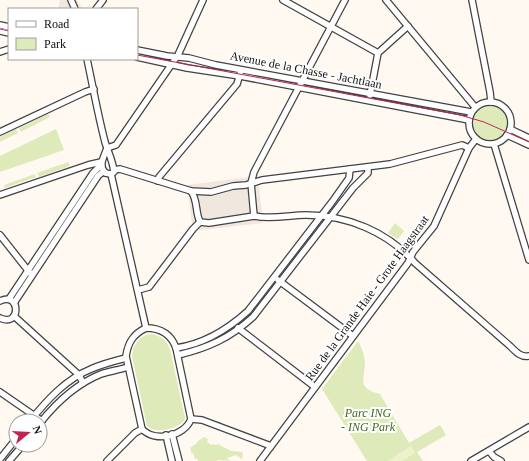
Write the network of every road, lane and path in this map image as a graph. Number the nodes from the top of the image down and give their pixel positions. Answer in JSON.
{"nodes":[{"id":1,"x":103,"y":0,"type":"edge"},
{"id":2,"x":203,"y":0,"type":"edge"},
{"id":3,"x":283,"y":0,"type":"edge"},
{"id":4,"x":345,"y":0,"type":"edge"},
{"id":5,"x":386,"y":0,"type":"edge"},
{"id":6,"x":472,"y":0,"type":"edge"},
{"id":7,"x":97,"y":8,"type":"edge"},
{"id":8,"x":408,"y":26,"type":"junction"},
{"id":9,"x":331,"y":27,"type":"junction"},
{"id":10,"x":138,"y":50,"type":"edge"},
{"id":11,"x":378,"y":53,"type":"junction"},
{"id":12,"x":138,"y":57,"type":"edge"},
{"id":13,"x":176,"y":57,"type":"junction"},
{"id":14,"x":87,"y":60,"type":"edge"},
{"id":15,"x":172,"y":64,"type":"junction"},
{"id":16,"x":241,"y":69,"type":"junction"},
{"id":17,"x":240,"y":76,"type":"junction"},
{"id":18,"x":302,"y":81,"type":"junction"},
{"id":19,"x":299,"y":87,"type":"junction"},
{"id":20,"x":94,"y":90,"type":"junction"},
{"id":21,"x":370,"y":93,"type":"junction"},
{"id":22,"x":369,"y":100,"type":"junction"},
{"id":23,"x":491,"y":102,"type":"junction"},
{"id":24,"x":473,"y":110,"type":"junction"},
{"id":25,"x":469,"y":120,"type":"junction"},
{"id":26,"x":0,"y":132,"type":"edge"},
{"id":27,"x":509,"y":132,"type":"junction"},
{"id":28,"x":529,"y":138,"type":"edge"},
{"id":29,"x":476,"y":139,"type":"junction"},
{"id":30,"x":494,"y":144,"type":"junction"},
{"id":31,"x":529,"y":145,"type":"edge"},
{"id":32,"x":107,"y":148,"type":"junction"},
{"id":33,"x":469,"y":148,"type":"junction"},
{"id":34,"x":108,"y":156,"type":"junction"},
{"id":35,"x":101,"y":164,"type":"junction"},
{"id":36,"x":368,"y":167,"type":"junction"},
{"id":37,"x":350,"y":170,"type":"junction"},
{"id":38,"x":104,"y":171,"type":"junction"},
{"id":39,"x":113,"y":172,"type":"junction"},
{"id":40,"x":158,"y":181,"type":"junction"},
{"id":41,"x":251,"y":183,"type":"junction"},
{"id":42,"x":191,"y":191,"type":"junction"},
{"id":43,"x":0,"y":195,"type":"edge"},
{"id":44,"x":254,"y":216,"type":"junction"},
{"id":45,"x":321,"y":216,"type":"junction"},
{"id":46,"x":331,"y":217,"type":"junction"},
{"id":47,"x":200,"y":222,"type":"junction"},
{"id":48,"x":0,"y":235,"type":"edge"},
{"id":49,"x":411,"y":257,"type":"junction"},
{"id":50,"x":529,"y":260,"type":"edge"},
{"id":51,"x":30,"y":273,"type":"junction"},
{"id":52,"x":274,"y":278,"type":"junction"},
{"id":53,"x":280,"y":282,"type":"junction"},
{"id":54,"x":138,"y":290,"type":"junction"},
{"id":55,"x":0,"y":301,"type":"edge"},
{"id":56,"x":11,"y":301,"type":"junction"},
{"id":57,"x":14,"y":316,"type":"junction"},
{"id":58,"x":1,"y":320,"type":"edge"},
{"id":59,"x":234,"y":324,"type":"junction"},
{"id":60,"x":146,"y":328,"type":"junction"},
{"id":61,"x":239,"y":329,"type":"junction"},
{"id":62,"x":353,"y":336,"type":"junction"},
{"id":63,"x":176,"y":348,"type":"junction"},
{"id":64,"x":178,"y":355,"type":"junction"},
{"id":65,"x":529,"y":356,"type":"edge"},
{"id":66,"x":126,"y":358,"type":"junction"},
{"id":67,"x":128,"y":367,"type":"junction"},
{"id":68,"x":78,"y":375,"type":"junction"},
{"id":69,"x":83,"y":383,"type":"junction"},
{"id":70,"x":316,"y":387,"type":"junction"},
{"id":71,"x":0,"y":392,"type":"edge"},
{"id":72,"x":31,"y":413,"type":"edge"},
{"id":73,"x":38,"y":413,"type":"edge"},
{"id":74,"x":48,"y":414,"type":"edge"},
{"id":75,"x":191,"y":419,"type":"junction"},
{"id":76,"x":529,"y":427,"type":"edge"},
{"id":77,"x":142,"y":429,"type":"junction"},
{"id":78,"x":169,"y":435,"type":"junction"},
{"id":79,"x":271,"y":446,"type":"junction"},
{"id":80,"x":8,"y":449,"type":"edge"},
{"id":81,"x":489,"y":451,"type":"junction"},
{"id":82,"x":16,"y":453,"type":"edge"},
{"id":83,"x":0,"y":459,"type":"edge"},
{"id":84,"x":4,"y":461,"type":"edge"},
{"id":85,"x":9,"y":461,"type":"edge"},
{"id":86,"x":107,"y":461,"type":"edge"},
{"id":87,"x":172,"y":461,"type":"edge"},
{"id":88,"x":179,"y":461,"type":"edge"},
{"id":89,"x":260,"y":461,"type":"edge"},
{"id":90,"x":471,"y":461,"type":"edge"},
{"id":91,"x":491,"y":461,"type":"edge"},
{"id":92,"x":501,"y":461,"type":"edge"}],
"edges":[{"from":1,"to":7,"type":"street"},
{"from":2,"to":13,"type":"street"},
{"from":3,"to":9,"type":"street"},
{"from":4,"to":9,"type":"street"},
{"from":5,"to":8,"type":"street"},
{"from":6,"to":23,"type":"street"},
{"from":8,"to":11,"type":"street"},
{"from":8,"to":24,"type":"street"},
{"from":9,"to":11,"type":"street"},
{"from":9,"to":18,"type":"street"},
{"from":10,"to":13,"type":"street","name":"Avenue de la Chasse - Jachtlaan"},
{"from":11,"to":21,"type":"street"},
{"from":12,"to":15,"type":"street","name":"Avenue de la Chasse - Jachtlaan"},
{"from":13,"to":15,"type":"street"},
{"from":13,"to":16,"type":"street","name":"Avenue de la Chasse - Jachtlaan"},
{"from":14,"to":20,"type":"street"},
{"from":15,"to":17,"type":"street","name":"Avenue de la Chasse - Jachtlaan"},
{"from":15,"to":32,"type":"street"},
{"from":16,"to":17,"type":"street"},
{"from":16,"to":18,"type":"street","name":"Avenue de la Chasse - Jachtlaan"},
{"from":17,"to":19,"type":"street","name":"Avenue de la Chasse - Jachtlaan"},
{"from":17,"to":40,"type":"street"},
{"from":18,"to":19,"type":"street"},
{"from":18,"to":21,"type":"street","name":"Avenue de la Chasse - Jachtlaan"},
{"from":19,"to":22,"type":"street","name":"Avenue de la Chasse - Jachtlaan"},
{"from":19,"to":41,"type":"street"},
{"from":20,"to":26,"type":"street"},
{"from":20,"to":32,"type":"street"},
{"from":21,"to":22,"type":"street"},
{"from":21,"to":24,"type":"street","name":"Avenue de la Chasse - Jachtlaan"},
{"from":22,"to":25,"type":"street","name":"Avenue de la Chasse - Jachtlaan"},
{"from":23,"to":24,"type":"street"},
{"from":23,"to":27,"type":"street"},
{"from":24,"to":25,"type":"street"},
{"from":25,"to":29,"type":"street"},
{"from":27,"to":28,"type":"street"},
{"from":27,"to":30,"type":"street"},
{"from":27,"to":31,"type":"street"},
{"from":29,"to":30,"type":"street"},
{"from":29,"to":33,"type":"street","name":"Rue de la Grande Haie - Grote Haagstraat"},
{"from":30,"to":50,"type":"street"},
{"from":32,"to":34,"type":"street"},
{"from":33,"to":36,"type":"street"},
{"from":33,"to":49,"type":"street","name":"Rue de la Grande Haie - Grote Haagstraat"},
{"from":34,"to":35,"type":"street"},
{"from":34,"to":39,"type":"street"},
{"from":35,"to":38,"type":"street"},
{"from":35,"to":43,"type":"street"},
{"from":35,"to":51,"type":"street"},
{"from":36,"to":37,"type":"street"},
{"from":36,"to":46,"type":"street"},
{"from":37,"to":41,"type":"street"},
{"from":37,"to":45,"type":"street"},
{"from":38,"to":39,"type":"street"},
{"from":38,"to":51,"type":"street"},
{"from":39,"to":40,"type":"street"},
{"from":39,"to":54,"type":"street"},
{"from":40,"to":42,"type":"street"},
{"from":41,"to":42,"type":"street"},
{"from":41,"to":44,"type":"street"},
{"from":42,"to":47,"type":"street"},
{"from":44,"to":45,"type":"street"},
{"from":44,"to":47,"type":"street"},
{"from":45,"to":46,"type":"street"},
{"from":45,"to":52,"type":"street"},
{"from":46,"to":49,"type":"street"},
{"from":46,"to":53,"type":"street"},
{"from":47,"to":54,"type":"street"},
{"from":48,"to":51,"type":"street"},
{"from":49,"to":62,"type":"street","name":"Rue de la Grande Haie - Grote Haagstraat"},
{"from":49,"to":65,"type":"street"},
{"from":51,"to":56,"type":"street"},
{"from":52,"to":53,"type":"street"},
{"from":52,"to":59,"type":"street"},
{"from":53,"to":61,"type":"street"},
{"from":53,"to":62,"type":"street"},
{"from":54,"to":60,"type":"street"},
{"from":55,"to":56,"type":"street"},
{"from":56,"to":57,"type":"street"},
{"from":57,"to":58,"type":"street"},
{"from":57,"to":68,"type":"street"},
{"from":59,"to":61,"type":"street"},
{"from":59,"to":63,"type":"street"},
{"from":60,"to":63,"type":"street"},
{"from":60,"to":66,"type":"street"},
{"from":61,"to":64,"type":"street"},
{"from":61,"to":70,"type":"street"},
{"from":62,"to":70,"type":"street","name":"Rue de la Grande Haie - Grote Haagstraat"},
{"from":63,"to":64,"type":"street"},
{"from":64,"to":75,"type":"street"},
{"from":66,"to":67,"type":"street"},
{"from":66,"to":68,"type":"street"},
{"from":67,"to":69,"type":"street"},
{"from":67,"to":77,"type":"street"},
{"from":68,"to":69,"type":"street"},
{"from":68,"to":73,"type":"street"},
{"from":69,"to":74,"type":"street"},
{"from":70,"to":79,"type":"street","name":"Rue de la Grande Haie - Grote Haagstraat"},
{"from":71,"to":72,"type":"street"},
{"from":75,"to":78,"type":"street"},
{"from":75,"to":79,"type":"street"},
{"from":76,"to":81,"type":"street"},
{"from":77,"to":78,"type":"street"},
{"from":77,"to":86,"type":"street"},
{"from":78,"to":87,"type":"street"},
{"from":78,"to":88,"type":"street"},
{"from":79,"to":89,"type":"street","name":"Rue de la Grande Haie - Grote Haagstraat"},
{"from":80,"to":83,"type":"street"},
{"from":81,"to":90,"type":"street"},
{"from":81,"to":91,"type":"street"},
{"from":81,"to":92,"type":"street"},
{"from":82,"to":85,"type":"street"},
{"from":83,"to":84,"type":"street"}]}
